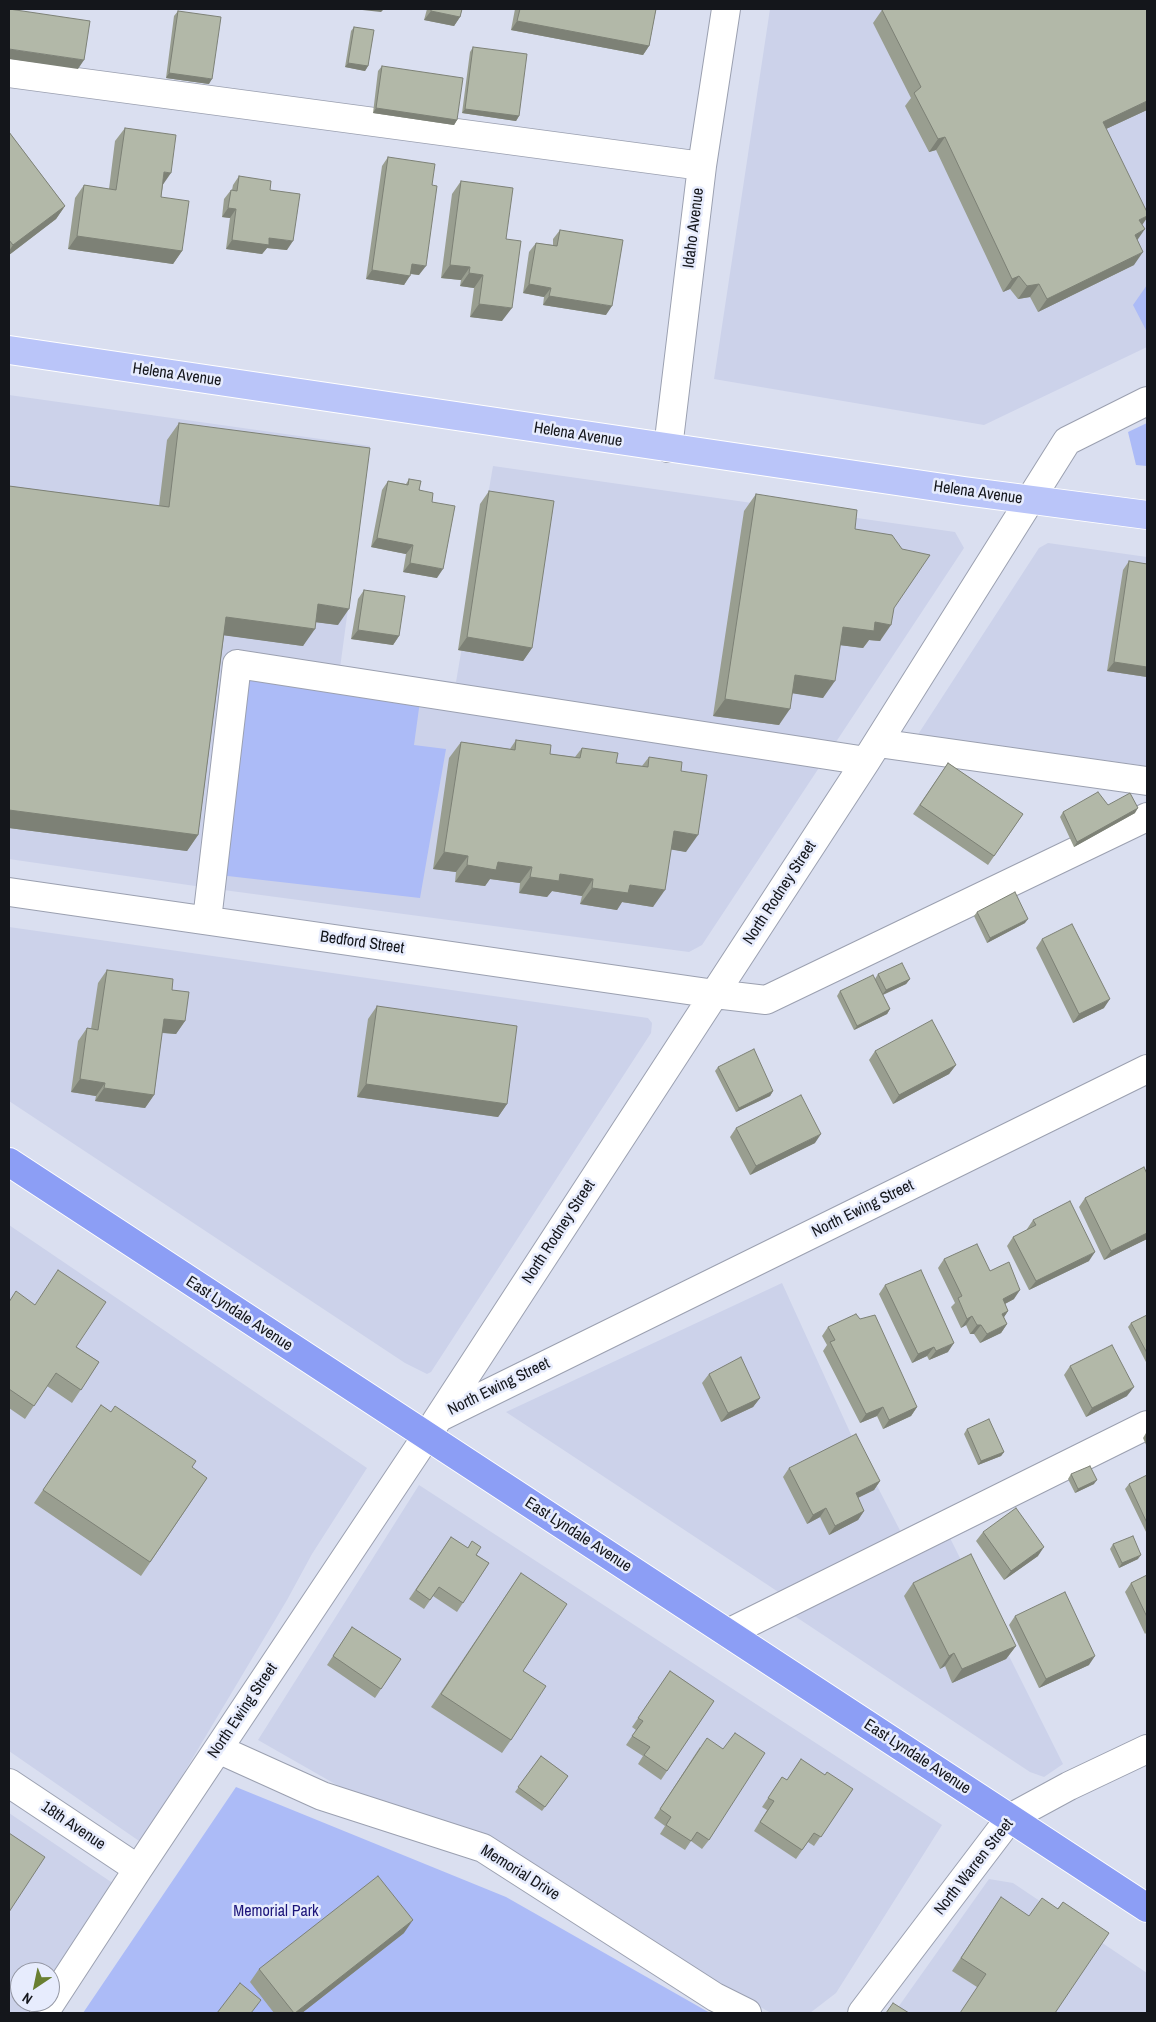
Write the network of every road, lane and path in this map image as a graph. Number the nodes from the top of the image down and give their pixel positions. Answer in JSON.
{"nodes":[{"id":1,"x":726,"y":9,"type":"edge"},
{"id":2,"x":9,"y":73,"type":"edge"},
{"id":3,"x":702,"y":166,"type":"junction"},
{"id":4,"x":9,"y":350,"type":"edge"},
{"id":5,"x":1147,"y":401,"type":"edge"},
{"id":6,"x":668,"y":448,"type":"junction"},
{"id":7,"x":1030,"y":500,"type":"junction"},
{"id":8,"x":1147,"y":515,"type":"edge"},
{"id":9,"x":872,"y":752,"type":"junction"},
{"id":10,"x":1147,"y":781,"type":"edge"},
{"id":11,"x":1147,"y":817,"type":"edge"},
{"id":12,"x":9,"y":892,"type":"edge"},
{"id":13,"x":207,"y":920,"type":"junction"},
{"id":14,"x":714,"y":994,"type":"junction"},
{"id":15,"x":1147,"y":1069,"type":"edge"},
{"id":16,"x":9,"y":1162,"type":"edge"},
{"id":17,"x":1147,"y":1424,"type":"edge"},
{"id":18,"x":433,"y":1427,"type":"junction"},
{"id":19,"x":728,"y":1633,"type":"junction"},
{"id":20,"x":218,"y":1749,"type":"junction"},
{"id":21,"x":1147,"y":1749,"type":"edge"},
{"id":22,"x":9,"y":1783,"type":"edge"},
{"id":23,"x":1010,"y":1818,"type":"junction"},
{"id":24,"x":138,"y":1869,"type":"junction"},
{"id":25,"x":1147,"y":1908,"type":"edge"},
{"id":26,"x":44,"y":2013,"type":"edge"},
{"id":27,"x":747,"y":2013,"type":"edge"},
{"id":28,"x":862,"y":2013,"type":"edge"}],
"edges":[{"from":1,"to":3,"type":"street","name":"Idaho Avenue"},
{"from":2,"to":3,"type":"street"},
{"from":3,"to":6,"type":"street","name":"Idaho Avenue"},
{"from":4,"to":6,"type":"main road","name":"Helena Avenue"},
{"from":5,"to":7,"type":"street","name":"North Rodney Street"},
{"from":6,"to":7,"type":"main road","name":"Helena Avenue"},
{"from":7,"to":8,"type":"main road","name":"Helena Avenue"},
{"from":7,"to":9,"type":"street","name":"North Rodney Street"},
{"from":9,"to":10,"type":"street"},
{"from":9,"to":13,"type":"street"},
{"from":9,"to":14,"type":"street","name":"North Rodney Street"},
{"from":11,"to":14,"type":"street","name":"Bedford Street"},
{"from":12,"to":13,"type":"street","name":"Bedford Street"},
{"from":13,"to":14,"type":"street","name":"Bedford Street"},
{"from":14,"to":18,"type":"street","name":"North Rodney Street"},
{"from":15,"to":18,"type":"street","name":"North Ewing Street"},
{"from":16,"to":18,"type":"highway","name":"East Lyndale Avenue"},
{"from":17,"to":19,"type":"street"},
{"from":18,"to":19,"type":"highway","name":"East Lyndale Avenue"},
{"from":18,"to":20,"type":"street","name":"North Ewing Street"},
{"from":19,"to":23,"type":"highway","name":"East Lyndale Avenue"},
{"from":20,"to":24,"type":"street","name":"North Ewing Street"},
{"from":20,"to":27,"type":"street","name":"Memorial Drive"},
{"from":21,"to":23,"type":"street","name":"North Warren Street"},
{"from":22,"to":24,"type":"street","name":"18th Avenue"},
{"from":23,"to":25,"type":"highway","name":"East Lyndale Avenue"},
{"from":23,"to":28,"type":"street","name":"North Warren Street"},
{"from":24,"to":26,"type":"street","name":"North Ewing Street"}]}
